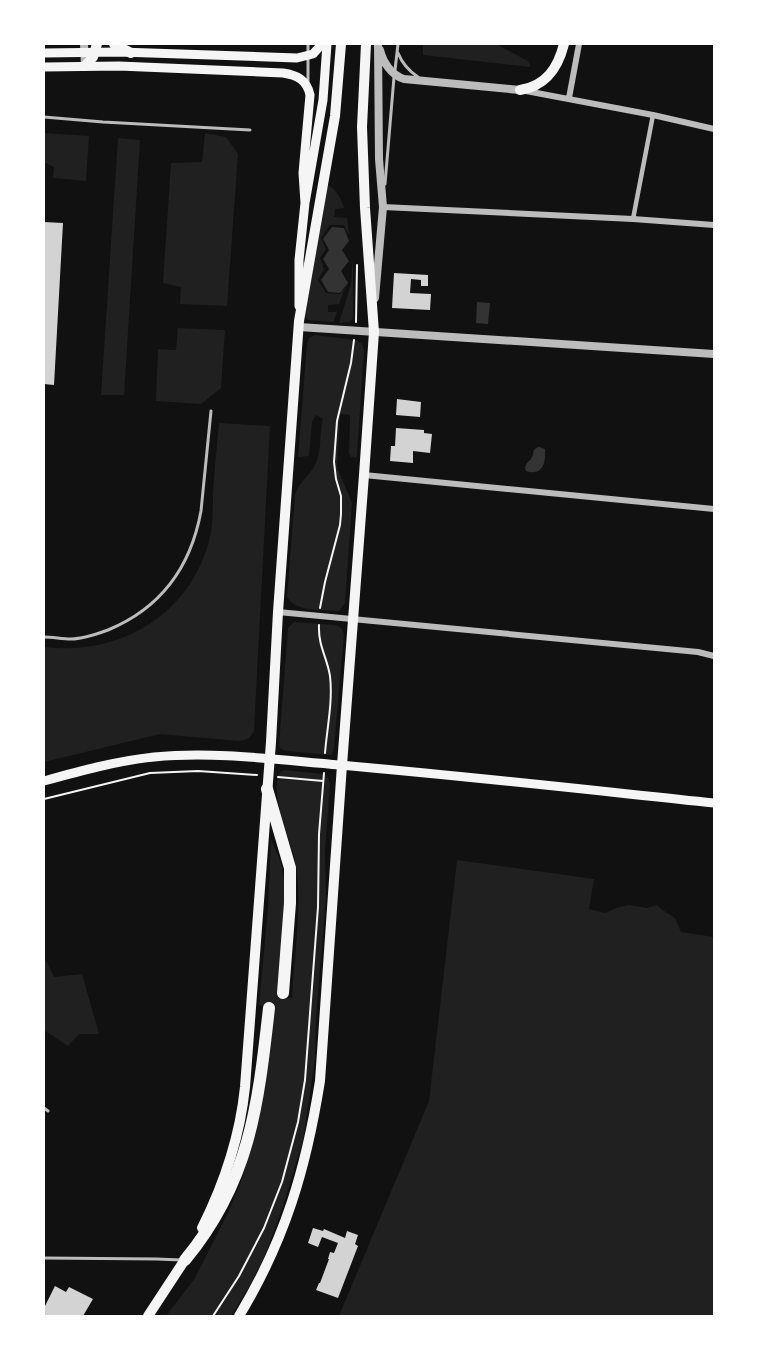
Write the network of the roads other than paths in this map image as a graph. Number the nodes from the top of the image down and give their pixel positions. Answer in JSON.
{"nodes":[{"id":1,"x":114,"y":44,"type":"edge"},
{"id":2,"x":308,"y":44,"type":"edge"},
{"id":3,"x":322,"y":44,"type":"edge"},
{"id":4,"x":327,"y":44,"type":"edge"},
{"id":5,"x":341,"y":44,"type":"edge"},
{"id":6,"x":366,"y":44,"type":"edge"},
{"id":7,"x":379,"y":44,"type":"edge"},
{"id":8,"x":398,"y":44,"type":"edge"},
{"id":9,"x":564,"y":44,"type":"edge"},
{"id":10,"x":579,"y":44,"type":"edge"},
{"id":11,"x":90,"y":48,"type":"edge"},
{"id":12,"x":131,"y":52,"type":"junction"},
{"id":13,"x":398,"y":52,"type":"junction"},
{"id":14,"x":44,"y":54,"type":"edge"},
{"id":15,"x":308,"y":56,"type":"junction"},
{"id":16,"x":44,"y":66,"type":"edge"},
{"id":17,"x":85,"y":66,"type":"junction"},
{"id":18,"x":394,"y":74,"type":"junction"},
{"id":19,"x":428,"y":81,"type":"junction"},
{"id":20,"x":308,"y":86,"type":"junction"},
{"id":21,"x":520,"y":90,"type":"junction"},
{"id":22,"x":569,"y":98,"type":"junction"},
{"id":23,"x":653,"y":115,"type":"junction"},
{"id":24,"x":44,"y":117,"type":"edge"},
{"id":25,"x":714,"y":129,"type":"edge"},
{"id":26,"x":250,"y":130,"type":"dead end"},
{"id":27,"x":305,"y":203,"type":"junction"},
{"id":28,"x":383,"y":207,"type":"junction"},
{"id":29,"x":633,"y":219,"type":"junction"},
{"id":30,"x":714,"y":225,"type":"edge"},
{"id":31,"x":299,"y":324,"type":"junction"},
{"id":32,"x":374,"y":332,"type":"junction"},
{"id":33,"x":714,"y":354,"type":"edge"},
{"id":34,"x":211,"y":411,"type":"dead end"},
{"id":35,"x":364,"y":475,"type":"junction"},
{"id":36,"x":714,"y":509,"type":"edge"},
{"id":37,"x":278,"y":612,"type":"junction"},
{"id":38,"x":352,"y":620,"type":"junction"},
{"id":39,"x":44,"y":637,"type":"edge"},
{"id":40,"x":714,"y":656,"type":"edge"},
{"id":41,"x":269,"y":759,"type":"junction"},
{"id":42,"x":342,"y":765,"type":"junction"},
{"id":43,"x":44,"y":781,"type":"edge"},
{"id":44,"x":267,"y":789,"type":"junction"},
{"id":45,"x":714,"y":803,"type":"edge"},
{"id":46,"x":283,"y":993,"type":"dead end"},
{"id":47,"x":269,"y":1008,"type":"dead end"},
{"id":48,"x":44,"y":1108,"type":"edge"},
{"id":49,"x":48,"y":1111,"type":"dead end"},
{"id":50,"x":44,"y":1258,"type":"edge"},
{"id":51,"x":185,"y":1260,"type":"junction"},
{"id":52,"x":148,"y":1317,"type":"edge"},
{"id":53,"x":239,"y":1317,"type":"edge"}],
"edges":[{"from":1,"to":12,"type":"main road"},
{"from":2,"to":15,"type":"lane"},
{"from":3,"to":15,"type":"main road"},
{"from":4,"to":27,"type":"main road"},
{"from":5,"to":31,"type":"main road"},
{"from":6,"to":32,"type":"main road"},
{"from":7,"to":18,"type":"street"},
{"from":7,"to":28,"type":"street"},
{"from":8,"to":13,"type":"lane"},
{"from":9,"to":21,"type":"main road"},
{"from":10,"to":22,"type":"street"},
{"from":11,"to":12,"type":"main road"},
{"from":11,"to":14,"type":"main road"},
{"from":11,"to":17,"type":"main road"},
{"from":12,"to":15,"type":"main road"},
{"from":13,"to":18,"type":"lane"},
{"from":13,"to":19,"type":"lane"},
{"from":15,"to":20,"type":"lane"},
{"from":16,"to":17,"type":"main road"},
{"from":17,"to":20,"type":"main road"},
{"from":18,"to":19,"type":"street"},
{"from":18,"to":28,"type":"lane"},
{"from":19,"to":21,"type":"street"},
{"from":20,"to":27,"type":"main road"},
{"from":21,"to":22,"type":"street"},
{"from":22,"to":23,"type":"street"},
{"from":23,"to":25,"type":"street"},
{"from":23,"to":29,"type":"street"},
{"from":24,"to":26,"type":"lane"},
{"from":27,"to":31,"type":"main road"},
{"from":28,"to":29,"type":"street"},
{"from":28,"to":32,"type":"street"},
{"from":29,"to":30,"type":"street"},
{"from":31,"to":32,"type":"street"},
{"from":31,"to":37,"type":"main road"},
{"from":32,"to":33,"type":"street"},
{"from":32,"to":35,"type":"main road"},
{"from":34,"to":39,"type":"lane"},
{"from":35,"to":36,"type":"street"},
{"from":35,"to":38,"type":"main road"},
{"from":37,"to":38,"type":"street"},
{"from":37,"to":41,"type":"main road"},
{"from":38,"to":40,"type":"street"},
{"from":38,"to":42,"type":"main road"},
{"from":41,"to":42,"type":"main road"},
{"from":41,"to":43,"type":"main road"},
{"from":41,"to":44,"type":"main road"},
{"from":42,"to":45,"type":"main road"},
{"from":42,"to":53,"type":"main road"},
{"from":44,"to":46,"type":"highway"},
{"from":44,"to":51,"type":"main road"},
{"from":47,"to":51,"type":"highway"},
{"from":48,"to":49,"type":"lane"},
{"from":50,"to":51,"type":"lane"},
{"from":51,"to":52,"type":"main road"}]}
